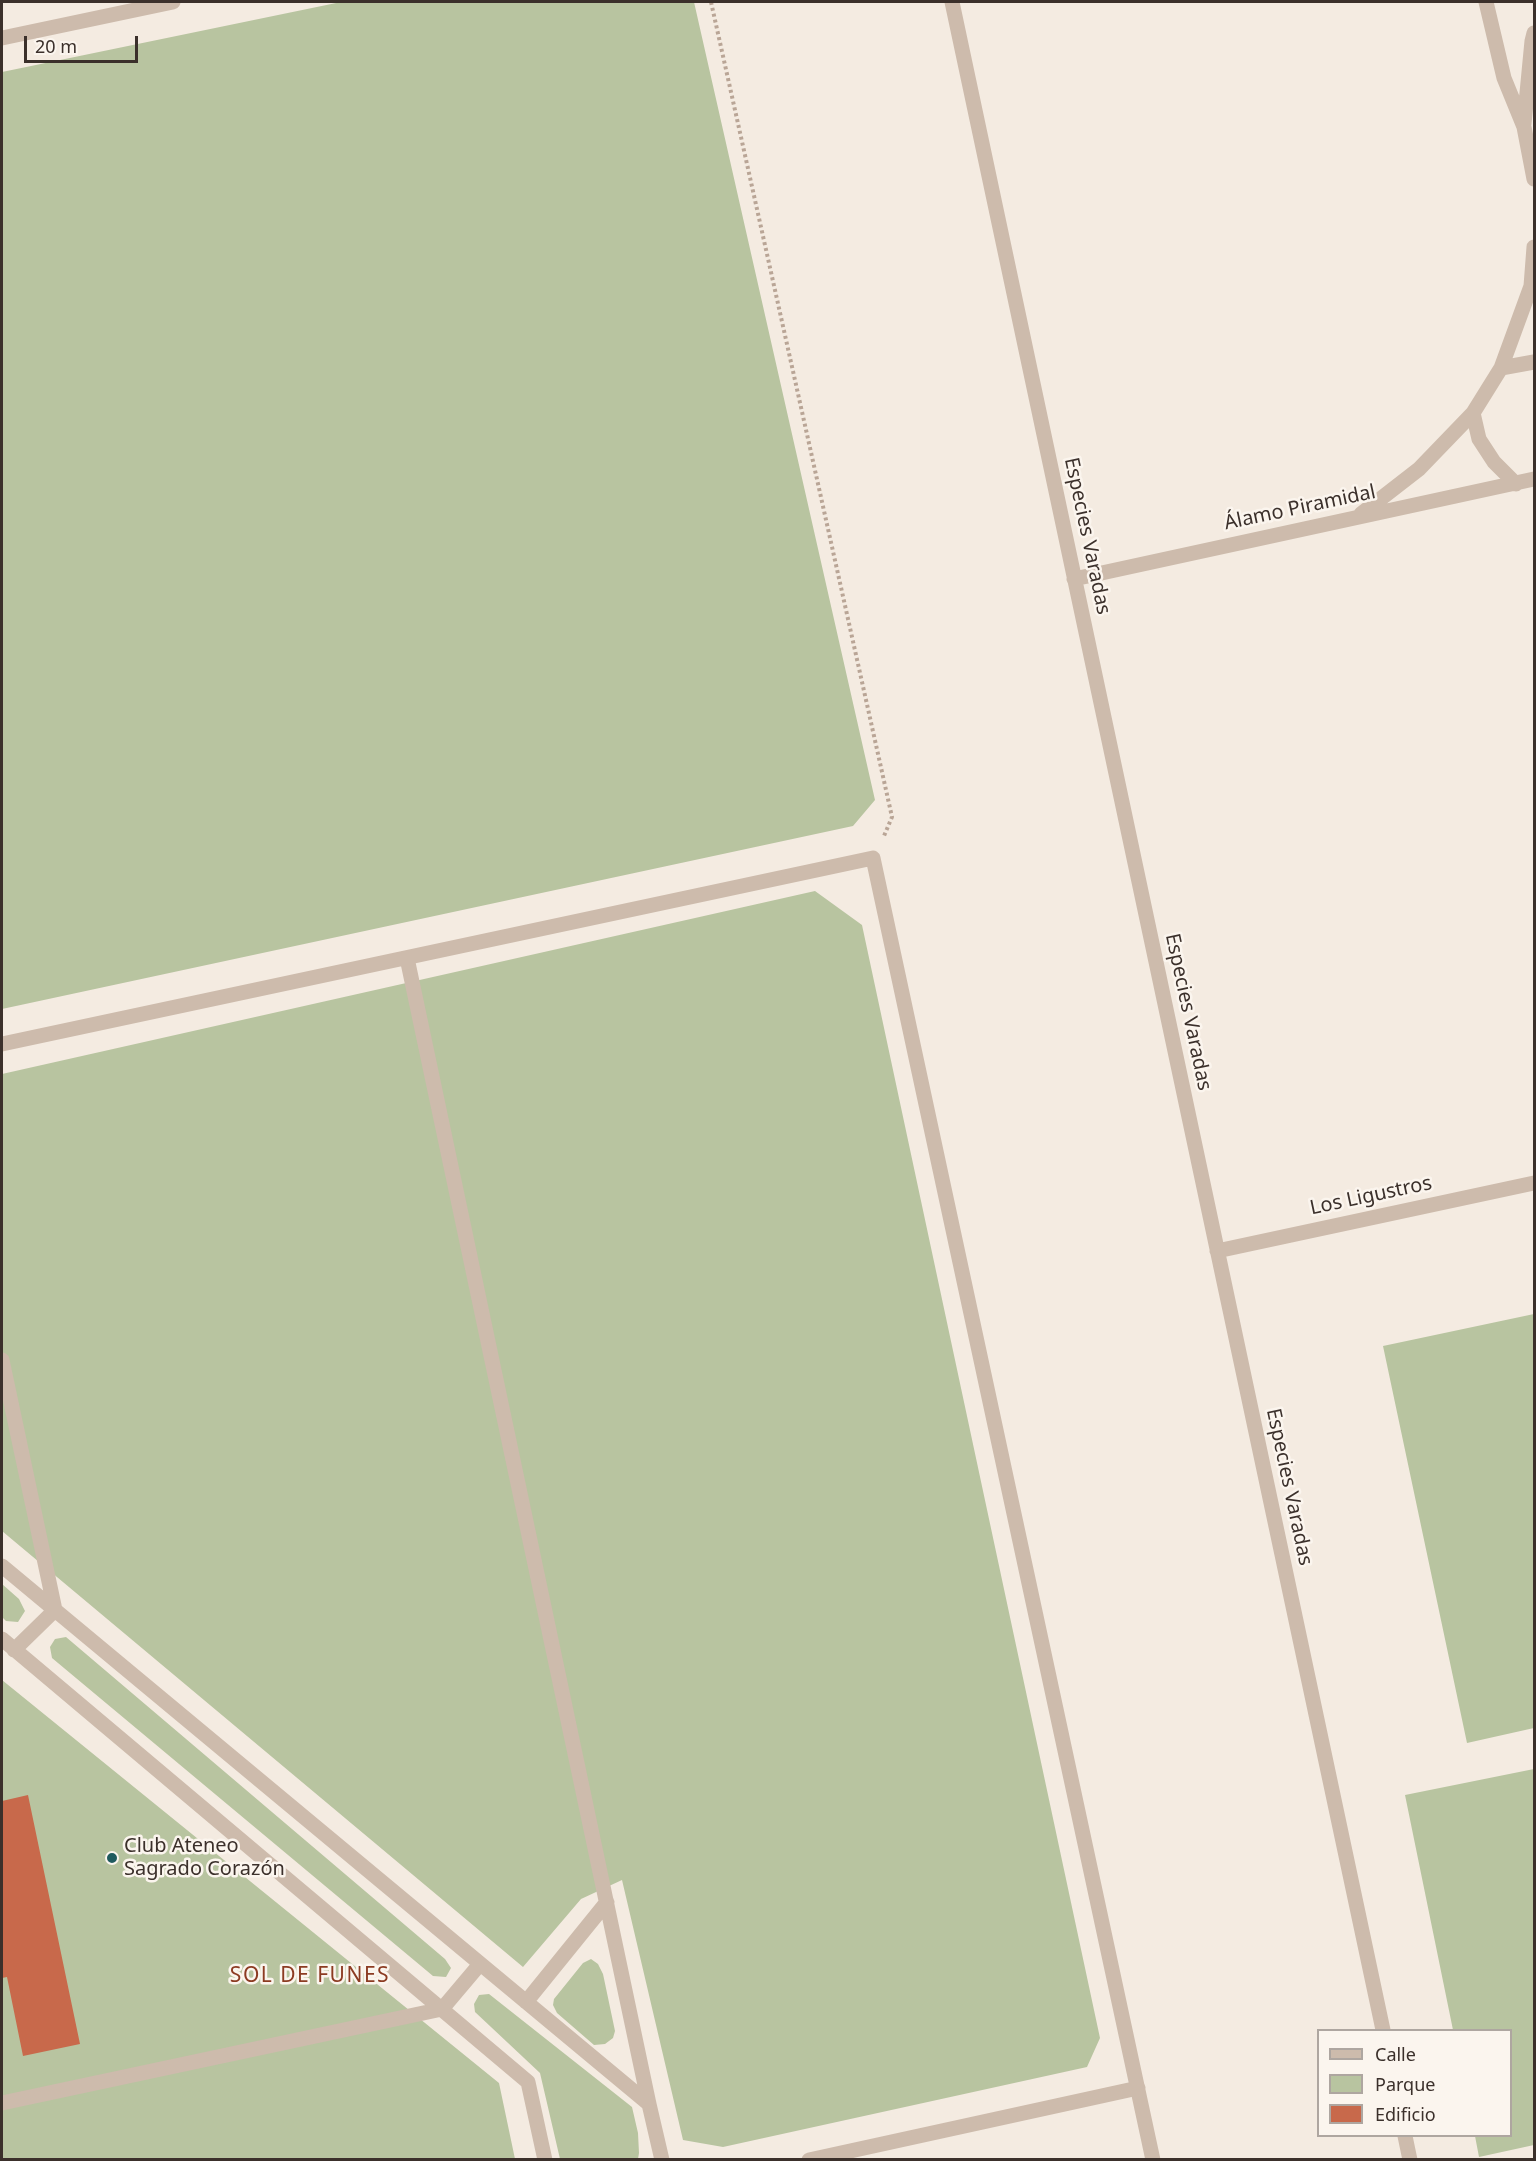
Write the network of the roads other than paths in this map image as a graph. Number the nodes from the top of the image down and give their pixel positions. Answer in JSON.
{"nodes":[{"id":1,"x":169,"y":2,"type":"edge"},
{"id":2,"x":952,"y":2,"type":"edge"},
{"id":3,"x":1486,"y":2,"type":"edge"},
{"id":4,"x":1534,"y":33,"type":"edge"},
{"id":5,"x":2,"y":38,"type":"edge"},
{"id":6,"x":1524,"y":127,"type":"junction"},
{"id":7,"x":1534,"y":179,"type":"edge"},
{"id":8,"x":1534,"y":247,"type":"edge"},
{"id":9,"x":1534,"y":362,"type":"edge"},
{"id":10,"x":1501,"y":368,"type":"junction"},
{"id":11,"x":1473,"y":413,"type":"junction"},
{"id":12,"x":1534,"y":479,"type":"edge"},
{"id":13,"x":1516,"y":484,"type":"junction"},
{"id":14,"x":1356,"y":518,"type":"junction"},
{"id":15,"x":1074,"y":579,"type":"junction"},
{"id":16,"x":407,"y":958,"type":"junction"},
{"id":17,"x":2,"y":1044,"type":"edge"},
{"id":18,"x":1534,"y":1183,"type":"edge"},
{"id":19,"x":1217,"y":1251,"type":"junction"},
{"id":20,"x":2,"y":1360,"type":"edge"},
{"id":21,"x":2,"y":1566,"type":"edge"},
{"id":22,"x":55,"y":1610,"type":"junction"},
{"id":23,"x":2,"y":1640,"type":"edge"},
{"id":24,"x":14,"y":1650,"type":"junction"},
{"id":25,"x":607,"y":1902,"type":"junction"},
{"id":26,"x":480,"y":1964,"type":"junction"},
{"id":27,"x":526,"y":2002,"type":"junction"},
{"id":28,"x":442,"y":2009,"type":"junction"},
{"id":29,"x":1383,"y":2029,"type":"edge"},
{"id":30,"x":1138,"y":2088,"type":"junction"},
{"id":31,"x":2,"y":2103,"type":"edge"},
{"id":32,"x":649,"y":2104,"type":"junction"},
{"id":33,"x":1405,"y":2137,"type":"edge"},
{"id":34,"x":544,"y":2160,"type":"edge"},
{"id":35,"x":662,"y":2160,"type":"edge"},
{"id":36,"x":809,"y":2160,"type":"edge"},
{"id":37,"x":1153,"y":2160,"type":"edge"},
{"id":38,"x":1410,"y":2160,"type":"edge"}],
"edges":[{"from":1,"to":5,"type":"street"},
{"from":2,"to":15,"type":"street","name":"Especies Varadas"},
{"from":3,"to":6,"type":"street"},
{"from":4,"to":6,"type":"street"},
{"from":6,"to":7,"type":"street"},
{"from":8,"to":10,"type":"street"},
{"from":9,"to":10,"type":"street"},
{"from":10,"to":11,"type":"street"},
{"from":11,"to":13,"type":"street"},
{"from":11,"to":14,"type":"street"},
{"from":12,"to":13,"type":"street","name":"Álamo Piramidal"},
{"from":13,"to":14,"type":"street","name":"Álamo Piramidal"},
{"from":14,"to":15,"type":"street","name":"Álamo Piramidal"},
{"from":15,"to":19,"type":"street","name":"Especies Varadas"},
{"from":16,"to":17,"type":"street"},
{"from":16,"to":25,"type":"street"},
{"from":16,"to":30,"type":"street"},
{"from":18,"to":19,"type":"street","name":"Los Ligustros"},
{"from":19,"to":29,"type":"street","name":"Especies Varadas"},
{"from":20,"to":22,"type":"street"},
{"from":21,"to":22,"type":"street"},
{"from":22,"to":24,"type":"street"},
{"from":22,"to":26,"type":"street"},
{"from":23,"to":24,"type":"street"},
{"from":24,"to":28,"type":"street"},
{"from":25,"to":27,"type":"street"},
{"from":25,"to":32,"type":"street"},
{"from":26,"to":27,"type":"street"},
{"from":26,"to":28,"type":"street"},
{"from":27,"to":32,"type":"street"},
{"from":28,"to":31,"type":"street"},
{"from":28,"to":34,"type":"street"},
{"from":30,"to":36,"type":"street"},
{"from":30,"to":37,"type":"street"},
{"from":32,"to":35,"type":"street"},
{"from":33,"to":38,"type":"street"}]}
